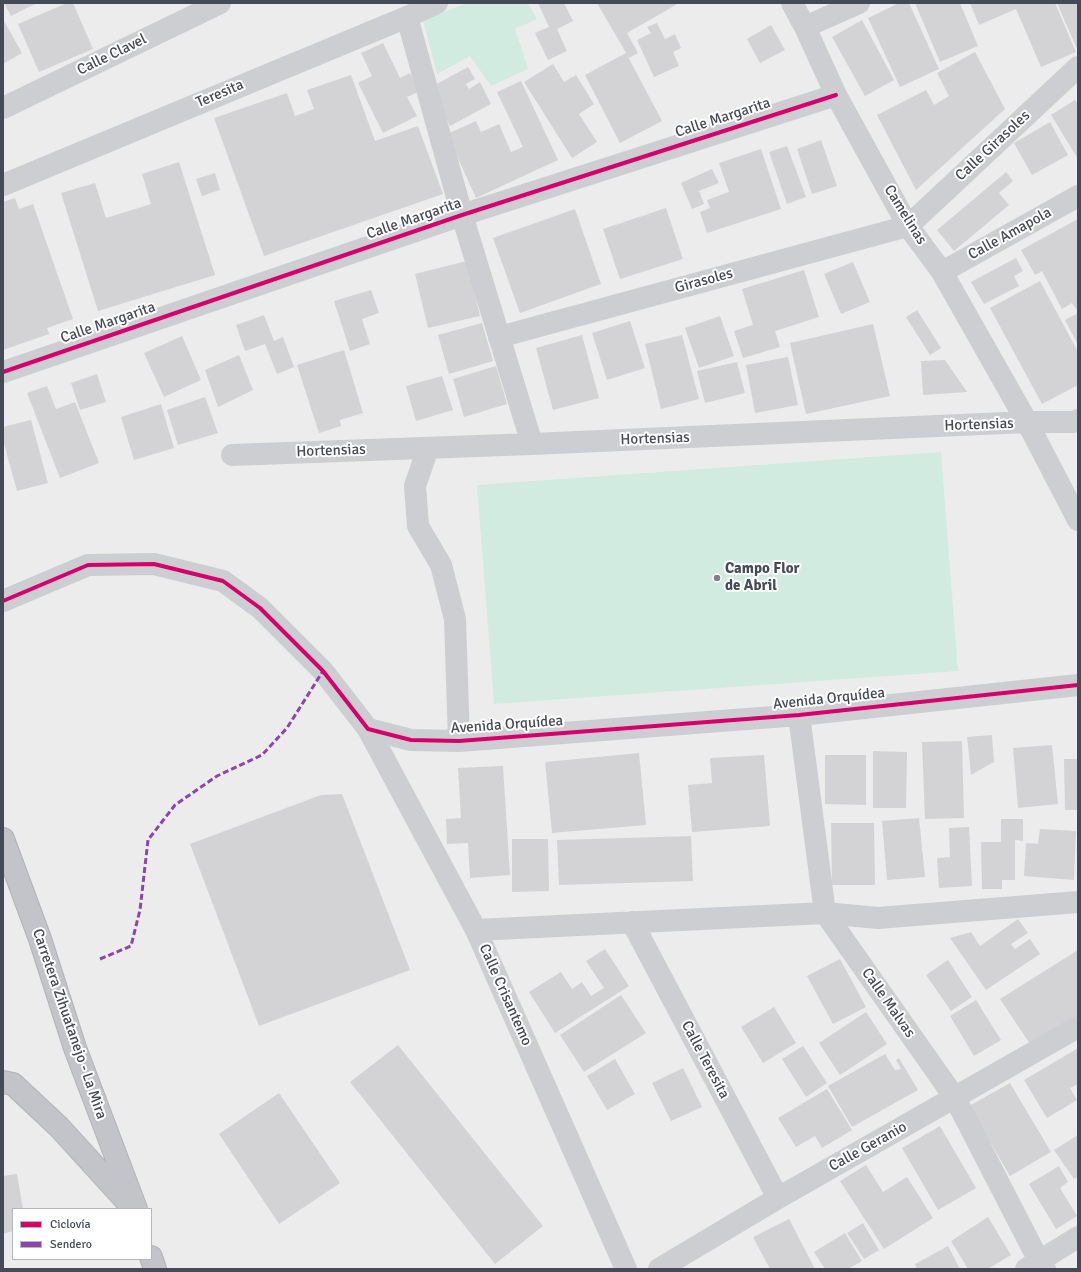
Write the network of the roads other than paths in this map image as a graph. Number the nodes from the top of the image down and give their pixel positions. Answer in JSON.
{"nodes":[{"id":1,"x":220,"y":3,"type":"edge"},
{"id":2,"x":437,"y":3,"type":"edge"},
{"id":3,"x":792,"y":3,"type":"edge"},
{"id":4,"x":859,"y":3,"type":"edge"},
{"id":5,"x":407,"y":17,"type":"junction"},
{"id":6,"x":805,"y":27,"type":"junction"},
{"id":7,"x":1078,"y":67,"type":"edge"},
{"id":8,"x":836,"y":94,"type":"junction"},
{"id":9,"x":3,"y":108,"type":"edge"},
{"id":10,"x":3,"y":185,"type":"edge"},
{"id":11,"x":1078,"y":196,"type":"edge"},
{"id":12,"x":462,"y":215,"type":"junction"},
{"id":13,"x":908,"y":226,"type":"junction"},
{"id":14,"x":942,"y":272,"type":"junction"},
{"id":15,"x":499,"y":336,"type":"junction"},
{"id":16,"x":3,"y":372,"type":"edge"},
{"id":17,"x":1027,"y":422,"type":"junction"},
{"id":18,"x":1077,"y":422,"type":"edge"},
{"id":19,"x":532,"y":444,"type":"junction"},
{"id":20,"x":428,"y":448,"type":"junction"},
{"id":21,"x":232,"y":455,"type":"dead end"},
{"id":22,"x":1078,"y":520,"type":"edge"},
{"id":23,"x":5,"y":595,"type":"edge"},
{"id":24,"x":1078,"y":685,"type":"edge"},
{"id":25,"x":799,"y":715,"type":"junction"},
{"id":26,"x":368,"y":729,"type":"junction"},
{"id":27,"x":459,"y":741,"type":"junction"},
{"id":28,"x":3,"y":839,"type":"edge"},
{"id":29,"x":1078,"y":902,"type":"edge"},
{"id":30,"x":825,"y":913,"type":"junction"},
{"id":31,"x":632,"y":922,"type":"junction"},
{"id":32,"x":476,"y":930,"type":"junction"},
{"id":33,"x":1078,"y":1027,"type":"edge"},
{"id":34,"x":3,"y":1082,"type":"edge"},
{"id":35,"x":955,"y":1098,"type":"junction"},
{"id":36,"x":778,"y":1198,"type":"junction"},
{"id":37,"x":134,"y":1208,"type":"edge"},
{"id":38,"x":135,"y":1208,"type":"edge"},
{"id":39,"x":1078,"y":1237,"type":"edge"},
{"id":40,"x":152,"y":1259,"type":"edge"},
{"id":41,"x":1037,"y":1266,"type":"edge"},
{"id":42,"x":155,"y":1269,"type":"edge"},
{"id":43,"x":626,"y":1269,"type":"edge"},
{"id":44,"x":659,"y":1269,"type":"edge"}],
"edges":[{"from":1,"to":9,"type":"street","name":"Calle Clavel"},
{"from":2,"to":5,"type":"street","name":"Teresita"},
{"from":3,"to":6,"type":"street","name":"Camelinas"},
{"from":4,"to":6,"type":"street"},
{"from":5,"to":10,"type":"street","name":"Teresita"},
{"from":5,"to":12,"type":"street"},
{"from":6,"to":8,"type":"street","name":"Camelinas"},
{"from":7,"to":13,"type":"street","name":"Calle Girasoles"},
{"from":8,"to":12,"type":"street","name":"Calle Margarita"},
{"from":8,"to":13,"type":"street","name":"Camelinas"},
{"from":11,"to":14,"type":"street","name":"Calle Amapola"},
{"from":12,"to":15,"type":"street"},
{"from":12,"to":16,"type":"street","name":"Calle Margarita"},
{"from":13,"to":14,"type":"street","name":"Camelinas"},
{"from":13,"to":15,"type":"street","name":"Girasoles"},
{"from":14,"to":17,"type":"street","name":"Camelinas"},
{"from":15,"to":19,"type":"street"},
{"from":17,"to":18,"type":"street","name":"Hortensias"},
{"from":17,"to":19,"type":"street","name":"Hortensias"},
{"from":17,"to":22,"type":"street","name":"Camelinas"},
{"from":19,"to":20,"type":"street","name":"Hortensias"},
{"from":20,"to":21,"type":"street","name":"Hortensias"},
{"from":20,"to":27,"type":"street"},
{"from":23,"to":26,"type":"street"},
{"from":24,"to":25,"type":"street","name":"Avenida Orquídea"},
{"from":25,"to":27,"type":"street","name":"Avenida Orquídea"},
{"from":25,"to":30,"type":"street","name":"Calle Malvas"},
{"from":26,"to":27,"type":"street","name":"Avenida Orquídea"},
{"from":26,"to":32,"type":"street","name":"Calle Crisantemo"},
{"from":28,"to":38,"type":"highway","name":"Carretera Zihuatanejo - La Mira"},
{"from":29,"to":30,"type":"street"},
{"from":30,"to":31,"type":"street"},
{"from":30,"to":35,"type":"street","name":"Calle Malvas"},
{"from":31,"to":32,"type":"street"},
{"from":31,"to":36,"type":"street","name":"Calle Teresita"},
{"from":32,"to":43,"type":"street","name":"Calle Crisantemo"},
{"from":33,"to":35,"type":"street","name":"Calle Geranio"},
{"from":34,"to":37,"type":"highway"},
{"from":35,"to":36,"type":"street","name":"Calle Geranio"},
{"from":35,"to":41,"type":"street","name":"Calle Malvas"},
{"from":36,"to":44,"type":"street","name":"Calle Geranio"},
{"from":39,"to":41,"type":"street"},
{"from":40,"to":42,"type":"highway"}]}
